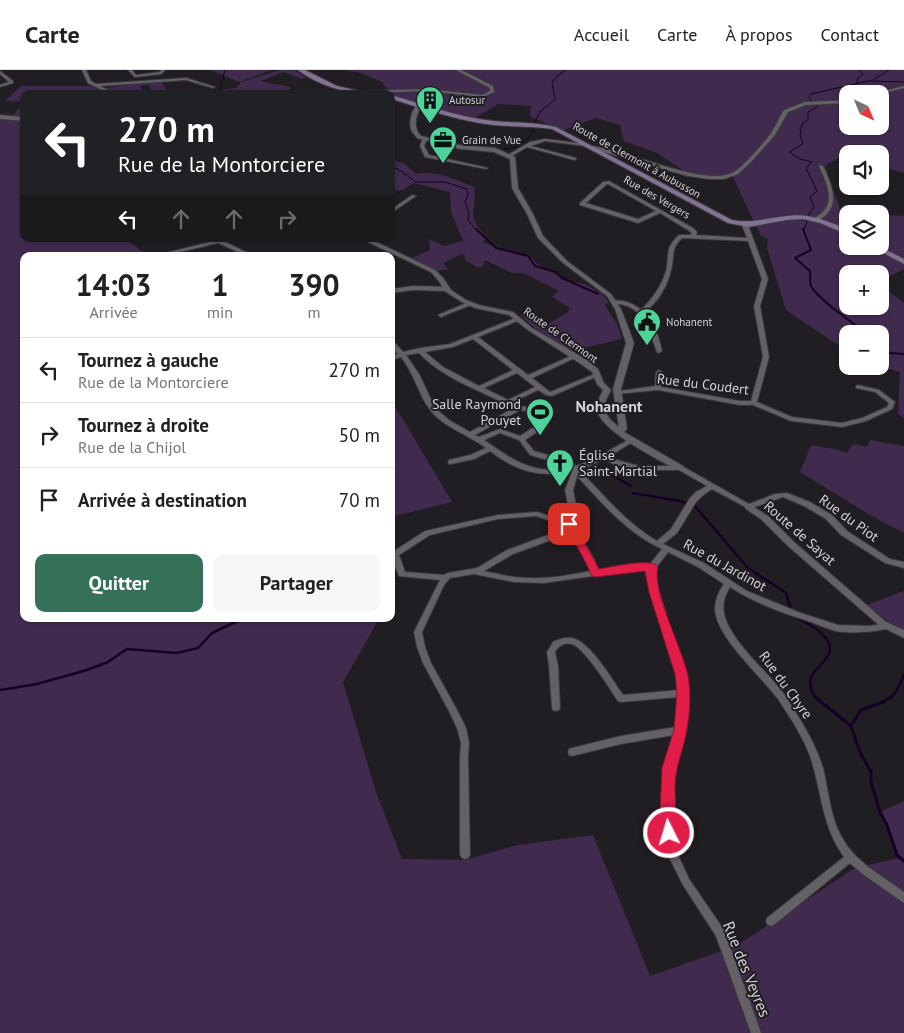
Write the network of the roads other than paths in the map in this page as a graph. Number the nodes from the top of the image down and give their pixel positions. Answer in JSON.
{"nodes":[{"id":1,"x":84,"y":70,"type":"edge"},
{"id":2,"x":130,"y":70,"type":"edge"},
{"id":3,"x":163,"y":70,"type":"edge"},
{"id":4,"x":301,"y":70,"type":"edge"},
{"id":5,"x":458,"y":70,"type":"edge"},
{"id":6,"x":0,"y":72,"type":"edge"},
{"id":7,"x":95,"y":85,"type":"junction"},
{"id":8,"x":0,"y":86,"type":"edge"},
{"id":9,"x":213,"y":87,"type":"dead end"},
{"id":10,"x":904,"y":87,"type":"edge"},
{"id":11,"x":106,"y":90,"type":"edge"},
{"id":12,"x":348,"y":90,"type":"edge"},
{"id":13,"x":889,"y":90,"type":"edge"},
{"id":14,"x":395,"y":91,"type":"edge"},
{"id":15,"x":395,"y":98,"type":"edge"},
{"id":16,"x":839,"y":102,"type":"edge"},
{"id":17,"x":415,"y":104,"type":"junction"},
{"id":18,"x":0,"y":117,"type":"edge"},
{"id":19,"x":20,"y":119,"type":"edge"},
{"id":20,"x":425,"y":139,"type":"junction"},
{"id":21,"x":527,"y":146,"type":"junction"},
{"id":22,"x":589,"y":146,"type":"junction"},
{"id":23,"x":510,"y":155,"type":"junction"},
{"id":24,"x":574,"y":159,"type":"dead end"},
{"id":25,"x":821,"y":166,"type":"dead end"},
{"id":26,"x":486,"y":168,"type":"dead end"},
{"id":27,"x":414,"y":196,"type":"dead end"},
{"id":28,"x":395,"y":209,"type":"edge"},
{"id":29,"x":661,"y":211,"type":"junction"},
{"id":30,"x":817,"y":219,"type":"junction"},
{"id":31,"x":744,"y":225,"type":"junction"},
{"id":32,"x":839,"y":229,"type":"edge"},
{"id":33,"x":693,"y":236,"type":"junction"},
{"id":34,"x":751,"y":240,"type":"junction"},
{"id":35,"x":210,"y":242,"type":"edge"},
{"id":36,"x":221,"y":242,"type":"edge"},
{"id":37,"x":372,"y":242,"type":"edge"},
{"id":38,"x":172,"y":252,"type":"edge"},
{"id":39,"x":242,"y":252,"type":"edge"},
{"id":40,"x":393,"y":252,"type":"edge"},
{"id":41,"x":395,"y":253,"type":"edge"},
{"id":42,"x":889,"y":254,"type":"edge"},
{"id":43,"x":904,"y":262,"type":"edge"},
{"id":44,"x":447,"y":289,"type":"junction"},
{"id":45,"x":395,"y":290,"type":"edge"},
{"id":46,"x":614,"y":302,"type":"junction"},
{"id":47,"x":469,"y":304,"type":"junction"},
{"id":48,"x":641,"y":311,"type":"junction"},
{"id":49,"x":441,"y":315,"type":"dead end"},
{"id":50,"x":518,"y":319,"type":"junction"},
{"id":51,"x":474,"y":337,"type":"junction"},
{"id":52,"x":395,"y":347,"type":"edge"},
{"id":53,"x":420,"y":350,"type":"junction"},
{"id":54,"x":659,"y":351,"type":"dead end"},
{"id":55,"x":400,"y":354,"type":"junction"},
{"id":56,"x":395,"y":356,"type":"edge"},
{"id":57,"x":575,"y":356,"type":"junction"},
{"id":58,"x":518,"y":370,"type":"junction"},
{"id":59,"x":659,"y":372,"type":"dead end"},
{"id":60,"x":597,"y":375,"type":"junction"},
{"id":61,"x":527,"y":378,"type":"junction"},
{"id":62,"x":540,"y":387,"type":"junction"},
{"id":63,"x":858,"y":387,"type":"dead end"},
{"id":64,"x":480,"y":388,"type":"junction"},
{"id":65,"x":658,"y":388,"type":"junction"},
{"id":66,"x":607,"y":390,"type":"junction"},
{"id":67,"x":618,"y":391,"type":"junction"},
{"id":68,"x":508,"y":402,"type":"junction"},
{"id":69,"x":754,"y":403,"type":"junction"},
{"id":70,"x":519,"y":408,"type":"junction"},
{"id":71,"x":620,"y":431,"type":"junction"},
{"id":72,"x":470,"y":435,"type":"junction"},
{"id":73,"x":521,"y":439,"type":"junction"},
{"id":74,"x":479,"y":440,"type":"junction"},
{"id":75,"x":632,"y":440,"type":"junction"},
{"id":76,"x":490,"y":449,"type":"junction"},
{"id":77,"x":605,"y":456,"type":"junction"},
{"id":78,"x":451,"y":462,"type":"dead end"},
{"id":79,"x":680,"y":468,"type":"junction"},
{"id":80,"x":576,"y":470,"type":"junction"},
{"id":81,"x":713,"y":486,"type":"junction"},
{"id":82,"x":749,"y":507,"type":"junction"},
{"id":83,"x":569,"y":524,"type":"junction"},
{"id":84,"x":663,"y":546,"type":"junction"},
{"id":85,"x":395,"y":553,"type":"edge"},
{"id":86,"x":395,"y":558,"type":"edge"},
{"id":87,"x":904,"y":565,"type":"edge"},
{"id":88,"x":652,"y":567,"type":"junction"},
{"id":89,"x":474,"y":571,"type":"junction"},
{"id":90,"x":596,"y":573,"type":"junction"},
{"id":91,"x":444,"y":578,"type":"junction"},
{"id":92,"x":729,"y":583,"type":"junction"},
{"id":93,"x":887,"y":626,"type":"junction"},
{"id":94,"x":904,"y":634,"type":"edge"},
{"id":95,"x":684,"y":693,"type":"junction"},
{"id":96,"x":556,"y":708,"type":"dead end"},
{"id":97,"x":680,"y":730,"type":"junction"},
{"id":98,"x":572,"y":752,"type":"dead end"},
{"id":99,"x":465,"y":855,"type":"dead end"},
{"id":100,"x":851,"y":857,"type":"junction"},
{"id":101,"x":904,"y":898,"type":"edge"},
{"id":102,"x":771,"y":921,"type":"dead end"},
{"id":103,"x":756,"y":1033,"type":"edge"}],
"edges":[{"from":1,"to":7,"type":"street"},
{"from":2,"to":3,"type":"street"},
{"from":4,"to":12,"type":"main road"},
{"from":5,"to":14,"type":"street"},
{"from":6,"to":8,"type":"street"},
{"from":7,"to":9,"type":"street"},
{"from":7,"to":11,"type":"street"},
{"from":10,"to":13,"type":"street"},
{"from":15,"to":17,"type":"main road","name":"Route de Clermont à Aubusson"},
{"from":16,"to":22,"type":"street"},
{"from":17,"to":20,"type":"street"},
{"from":17,"to":22,"type":"main road","name":"Route de Clermont à Aubusson"},
{"from":18,"to":19,"type":"street"},
{"from":20,"to":23,"type":"street"},
{"from":20,"to":26,"type":"street"},
{"from":21,"to":22,"type":"street"},
{"from":21,"to":23,"type":"street"},
{"from":21,"to":24,"type":"street"},
{"from":22,"to":31,"type":"main road","name":"Route de Clermont à Aubusson"},
{"from":23,"to":46,"type":"street"},
{"from":25,"to":30,"type":"street"},
{"from":27,"to":28,"type":"street"},
{"from":29,"to":29,"type":"street","name":"Rue des Vergers"},
{"from":29,"to":33,"type":"street","name":"Rue des Vergers"},
{"from":30,"to":31,"type":"main road","name":"Route de Clermont à Aubusson"},
{"from":30,"to":32,"type":"main road","name":"Route de Clermont à Aubusson"},
{"from":31,"to":34,"type":"street"},
{"from":33,"to":34,"type":"street"},
{"from":33,"to":48,"type":"street"},
{"from":34,"to":69,"type":"street"},
{"from":35,"to":38,"type":"street"},
{"from":36,"to":39,"type":"street"},
{"from":37,"to":40,"type":"street","name":"Route de Clermont"},
{"from":41,"to":44,"type":"street","name":"Route de Clermont"},
{"from":42,"to":43,"type":"main road"},
{"from":44,"to":45,"type":"street"},
{"from":44,"to":47,"type":"street","name":"Route de Clermont"},
{"from":46,"to":48,"type":"street"},
{"from":46,"to":67,"type":"street"},
{"from":47,"to":49,"type":"street"},
{"from":47,"to":50,"type":"street","name":"Route de Clermont"},
{"from":48,"to":54,"type":"street"},
{"from":50,"to":51,"type":"street"},
{"from":50,"to":57,"type":"street","name":"Route de Clermont"},
{"from":51,"to":53,"type":"street"},
{"from":51,"to":58,"type":"street"},
{"from":52,"to":55,"type":"street"},
{"from":53,"to":55,"type":"street"},
{"from":53,"to":64,"type":"street"},
{"from":55,"to":56,"type":"street"},
{"from":55,"to":72,"type":"street"},
{"from":57,"to":60,"type":"street","name":"Route de Clermont"},
{"from":57,"to":61,"type":"street"},
{"from":58,"to":61,"type":"street"},
{"from":58,"to":64,"type":"street"},
{"from":59,"to":65,"type":"street"},
{"from":60,"to":62,"type":"street"},
{"from":60,"to":66,"type":"street","name":"Route de Clermont"},
{"from":61,"to":62,"type":"street"},
{"from":62,"to":68,"type":"street"},
{"from":63,"to":69,"type":"street"},
{"from":64,"to":68,"type":"street"},
{"from":65,"to":67,"type":"street","name":"Rue du Coudert"},
{"from":65,"to":69,"type":"street","name":"Rue du Coudert"},
{"from":66,"to":67,"type":"street"},
{"from":66,"to":71,"type":"street","name":"Route de Sayat"},
{"from":67,"to":71,"type":"street"},
{"from":68,"to":70,"type":"street"},
{"from":70,"to":72,"type":"street"},
{"from":70,"to":73,"type":"street"},
{"from":71,"to":75,"type":"street","name":"Route de Sayat"},
{"from":72,"to":74,"type":"street"},
{"from":73,"to":74,"type":"street"},
{"from":73,"to":80,"type":"street"},
{"from":74,"to":76,"type":"street"},
{"from":75,"to":77,"type":"street"},
{"from":75,"to":79,"type":"street","name":"Route de Sayat"},
{"from":76,"to":78,"type":"street"},
{"from":76,"to":80,"type":"street"},
{"from":77,"to":79,"type":"street"},
{"from":77,"to":80,"type":"street"},
{"from":79,"to":81,"type":"street","name":"Route de Sayat"},
{"from":80,"to":83,"type":"street"},
{"from":80,"to":84,"type":"street","name":"Rue du Jardinot"},
{"from":81,"to":82,"type":"street","name":"Route de Sayat"},
{"from":81,"to":84,"type":"street"},
{"from":82,"to":87,"type":"street","name":"Rue du Piot"},
{"from":82,"to":93,"type":"street","name":"Route de Sayat"},
{"from":83,"to":85,"type":"street"},
{"from":83,"to":89,"type":"street"},
{"from":83,"to":90,"type":"street"},
{"from":84,"to":88,"type":"street"},
{"from":84,"to":92,"type":"street","name":"Rue du Jardinot"},
{"from":86,"to":91,"type":"street"},
{"from":88,"to":90,"type":"street"},
{"from":88,"to":95,"type":"street","name":"Rue des Veyres"},
{"from":89,"to":90,"type":"street"},
{"from":89,"to":91,"type":"street"},
{"from":91,"to":99,"type":"street"},
{"from":92,"to":93,"type":"street","name":"Rue du Jardinot"},
{"from":92,"to":100,"type":"street","name":"Rue du Chyre"},
{"from":93,"to":94,"type":"street","name":"Route de Sayat"},
{"from":95,"to":96,"type":"street"},
{"from":95,"to":97,"type":"street","name":"Rue des Veyres"},
{"from":97,"to":98,"type":"street"},
{"from":97,"to":103,"type":"street","name":"Rue des Veyres"},
{"from":100,"to":101,"type":"street","name":"Rue du Chyre"},
{"from":100,"to":102,"type":"street"}]}
